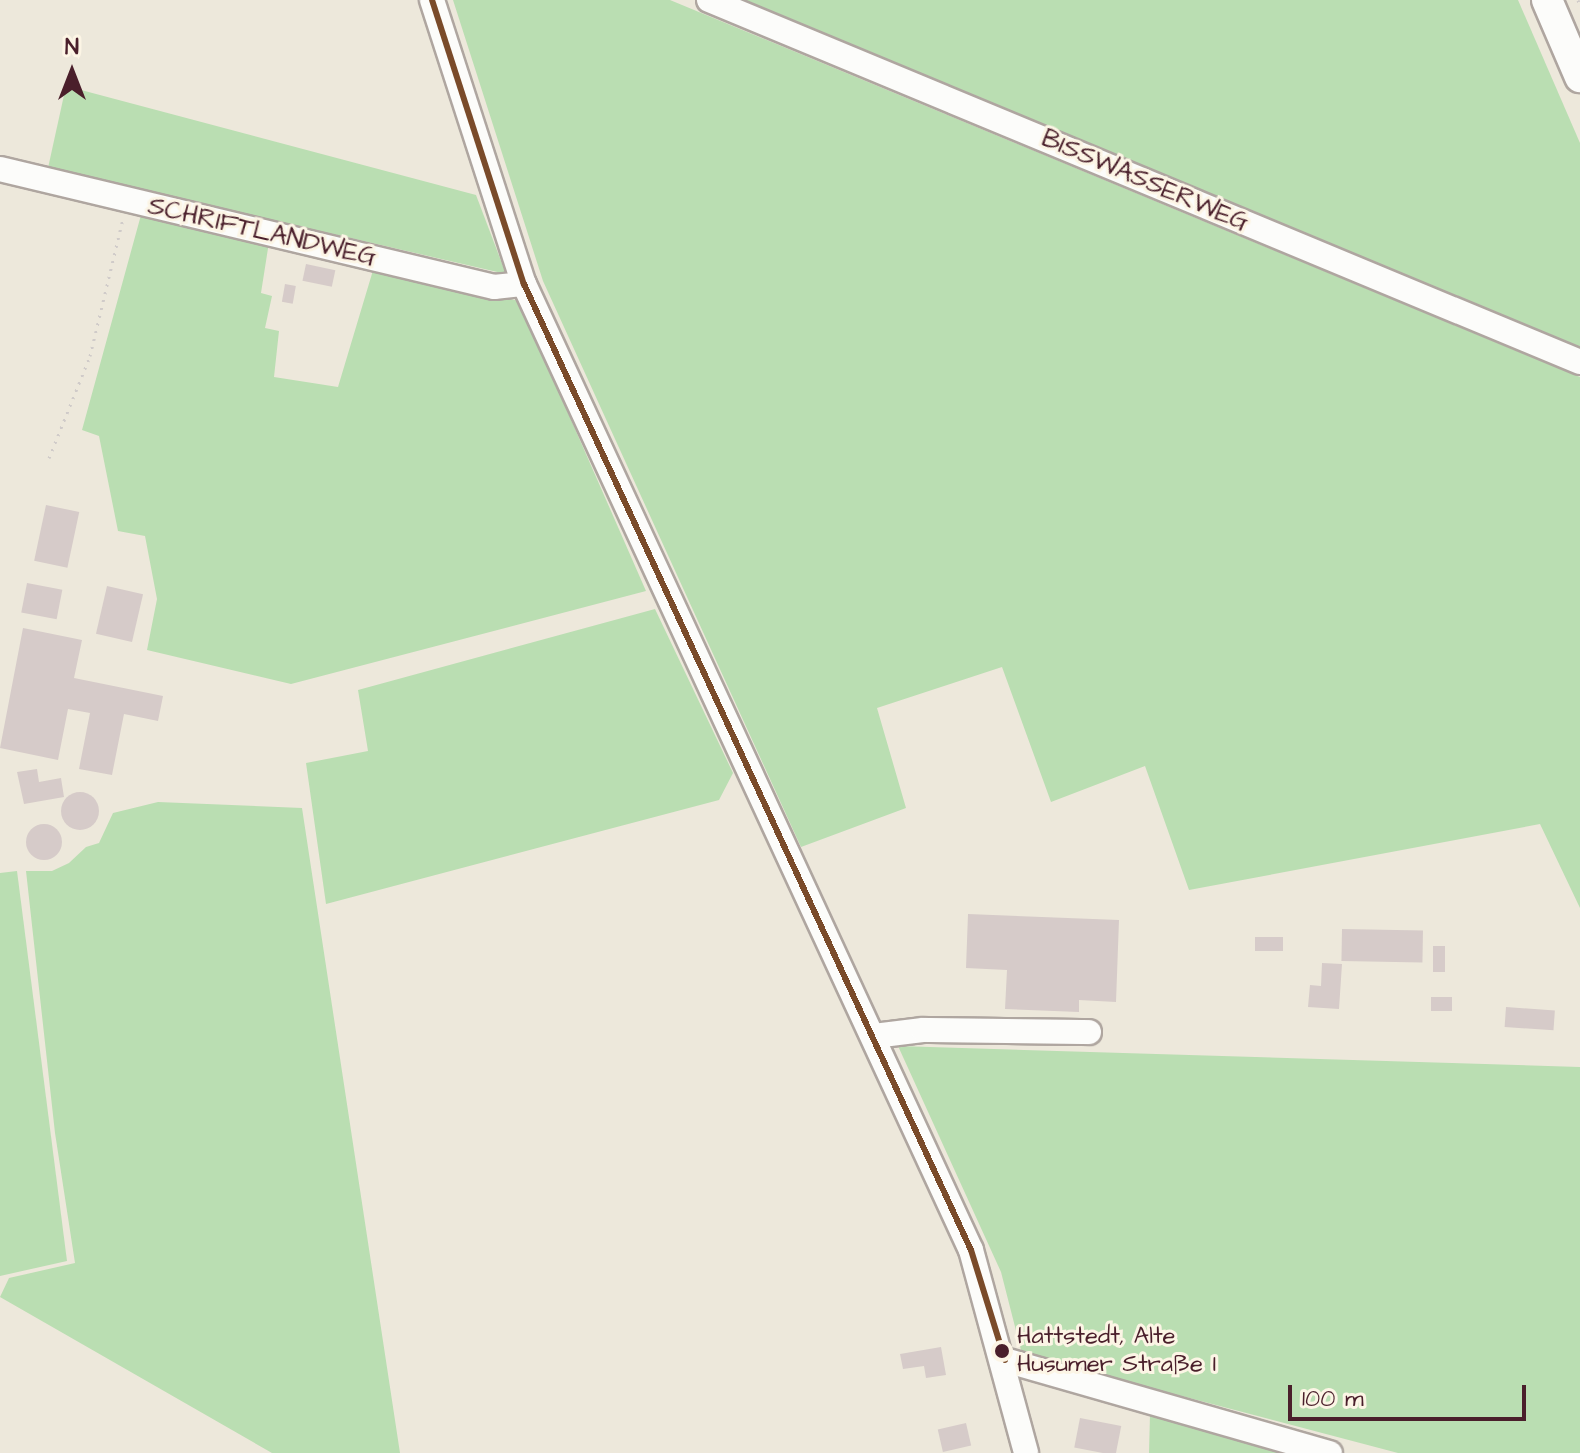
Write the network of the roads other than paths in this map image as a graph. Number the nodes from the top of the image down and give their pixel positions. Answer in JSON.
{"nodes":[{"id":1,"x":432,"y":0,"type":"edge"},
{"id":2,"x":709,"y":0,"type":"edge"},
{"id":3,"x":1547,"y":0,"type":"edge"},
{"id":4,"x":1580,"y":77,"type":"edge"},
{"id":5,"x":0,"y":169,"type":"edge"},
{"id":6,"x":524,"y":284,"type":"junction"},
{"id":7,"x":1580,"y":362,"type":"edge"},
{"id":8,"x":1089,"y":1032,"type":"dead end"},
{"id":9,"x":874,"y":1036,"type":"junction"},
{"id":10,"x":1005,"y":1360,"type":"junction"},
{"id":11,"x":1026,"y":1453,"type":"edge"},
{"id":12,"x":1330,"y":1453,"type":"edge"}],
"edges":[{"from":1,"to":6,"type":"street"},
{"from":2,"to":7,"type":"street","name":"BISSWASSERWEG"},
{"from":3,"to":4,"type":"main road"},
{"from":5,"to":6,"type":"street","name":"SCHRIFTLANDWEG"},
{"from":6,"to":9,"type":"street"},
{"from":8,"to":9,"type":"street"},
{"from":9,"to":10,"type":"street"},
{"from":10,"to":11,"type":"street"},
{"from":10,"to":12,"type":"street"}]}
